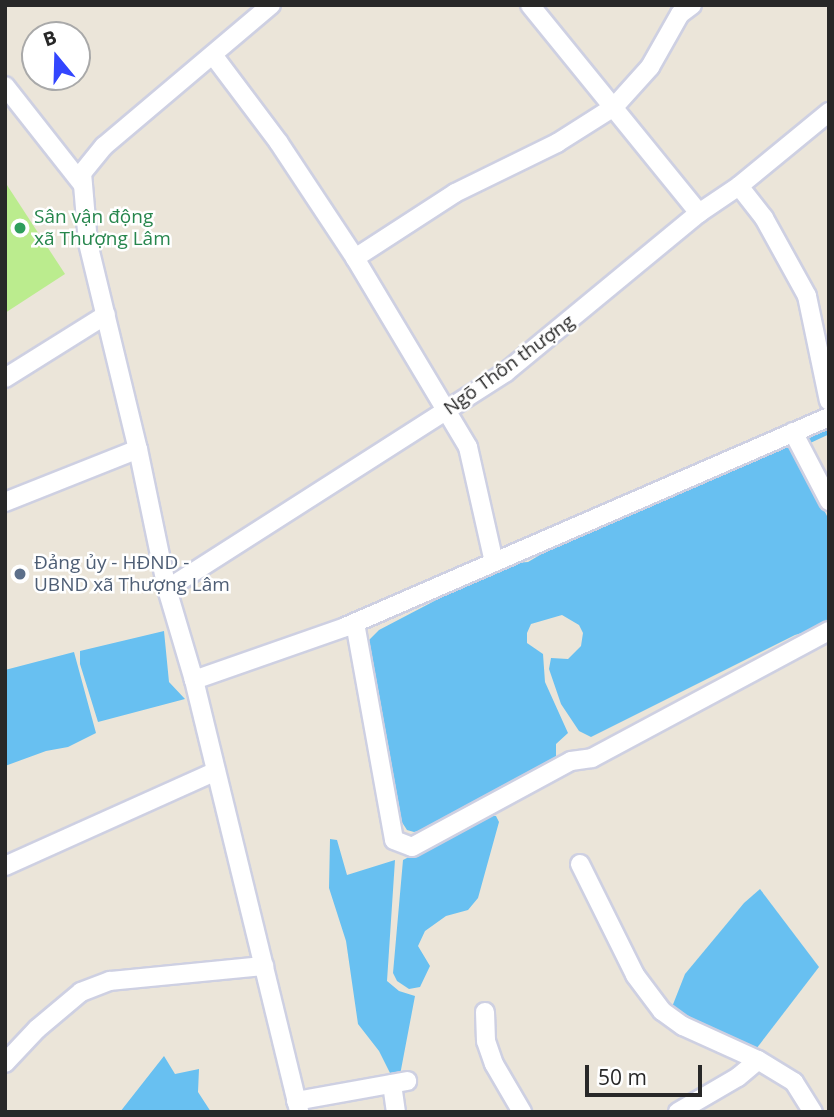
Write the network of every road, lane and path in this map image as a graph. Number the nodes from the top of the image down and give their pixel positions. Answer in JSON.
{"nodes":[{"id":1,"x":271,"y":5,"type":"edge"},
{"id":2,"x":530,"y":5,"type":"edge"},
{"id":3,"x":692,"y":5,"type":"edge"},
{"id":4,"x":213,"y":55,"type":"junction"},
{"id":5,"x":5,"y":86,"type":"edge"},
{"id":6,"x":614,"y":107,"type":"junction"},
{"id":7,"x":829,"y":113,"type":"edge"},
{"id":8,"x":82,"y":184,"type":"junction"},
{"id":9,"x":739,"y":186,"type":"junction"},
{"id":10,"x":699,"y":213,"type":"junction"},
{"id":11,"x":355,"y":258,"type":"junction"},
{"id":12,"x":106,"y":315,"type":"junction"},
{"id":13,"x":5,"y":378,"type":"edge"},
{"id":14,"x":829,"y":401,"type":"edge"},
{"id":15,"x":444,"y":412,"type":"junction"},
{"id":16,"x":829,"y":417,"type":"edge"},
{"id":17,"x":793,"y":432,"type":"junction"},
{"id":18,"x":138,"y":449,"type":"junction"},
{"id":19,"x":829,"y":501,"type":"edge"},
{"id":20,"x":5,"y":502,"type":"edge"},
{"id":21,"x":494,"y":562,"type":"junction"},
{"id":22,"x":167,"y":589,"type":"junction"},
{"id":23,"x":355,"y":623,"type":"junction"},
{"id":24,"x":829,"y":631,"type":"edge"},
{"id":25,"x":194,"y":680,"type":"junction"},
{"id":26,"x":216,"y":771,"type":"junction"},
{"id":27,"x":580,"y":864,"type":"dead end"},
{"id":28,"x":5,"y":866,"type":"edge"},
{"id":29,"x":264,"y":966,"type":"junction"},
{"id":30,"x":485,"y":1012,"type":"dead end"},
{"id":31,"x":758,"y":1060,"type":"junction"},
{"id":32,"x":5,"y":1063,"type":"edge"},
{"id":33,"x":297,"y":1106,"type":"edge"},
{"id":34,"x":396,"y":1112,"type":"edge"},
{"id":35,"x":522,"y":1112,"type":"edge"},
{"id":36,"x":678,"y":1112,"type":"edge"},
{"id":37,"x":813,"y":1112,"type":"edge"}],
"edges":[{"from":1,"to":4,"type":"street"},
{"from":2,"to":6,"type":"street"},
{"from":3,"to":6,"type":"street"},
{"from":4,"to":8,"type":"street"},
{"from":4,"to":11,"type":"street"},
{"from":5,"to":8,"type":"street"},
{"from":6,"to":10,"type":"street"},
{"from":6,"to":11,"type":"street"},
{"from":7,"to":9,"type":"street","name":"Ngõ Thôn thượng"},
{"from":8,"to":12,"type":"street"},
{"from":9,"to":10,"type":"street","name":"Ngõ Thôn thượng"},
{"from":9,"to":14,"type":"street"},
{"from":10,"to":15,"type":"street","name":"Ngõ Thôn thượng"},
{"from":11,"to":15,"type":"street"},
{"from":12,"to":13,"type":"street"},
{"from":12,"to":18,"type":"street"},
{"from":15,"to":21,"type":"street"},
{"from":15,"to":22,"type":"street","name":"Ngõ Thôn thượng"},
{"from":16,"to":17,"type":"street"},
{"from":17,"to":19,"type":"street"},
{"from":17,"to":21,"type":"street"},
{"from":18,"to":20,"type":"street"},
{"from":18,"to":22,"type":"street"},
{"from":21,"to":23,"type":"street"},
{"from":22,"to":25,"type":"street"},
{"from":23,"to":24,"type":"street"},
{"from":23,"to":25,"type":"street"},
{"from":25,"to":26,"type":"street"},
{"from":26,"to":28,"type":"street"},
{"from":26,"to":29,"type":"street"},
{"from":27,"to":31,"type":"street"},
{"from":29,"to":32,"type":"street"},
{"from":29,"to":33,"type":"street"},
{"from":30,"to":35,"type":"street"},
{"from":31,"to":36,"type":"street"},
{"from":31,"to":37,"type":"street"},
{"from":33,"to":34,"type":"street"}]}
